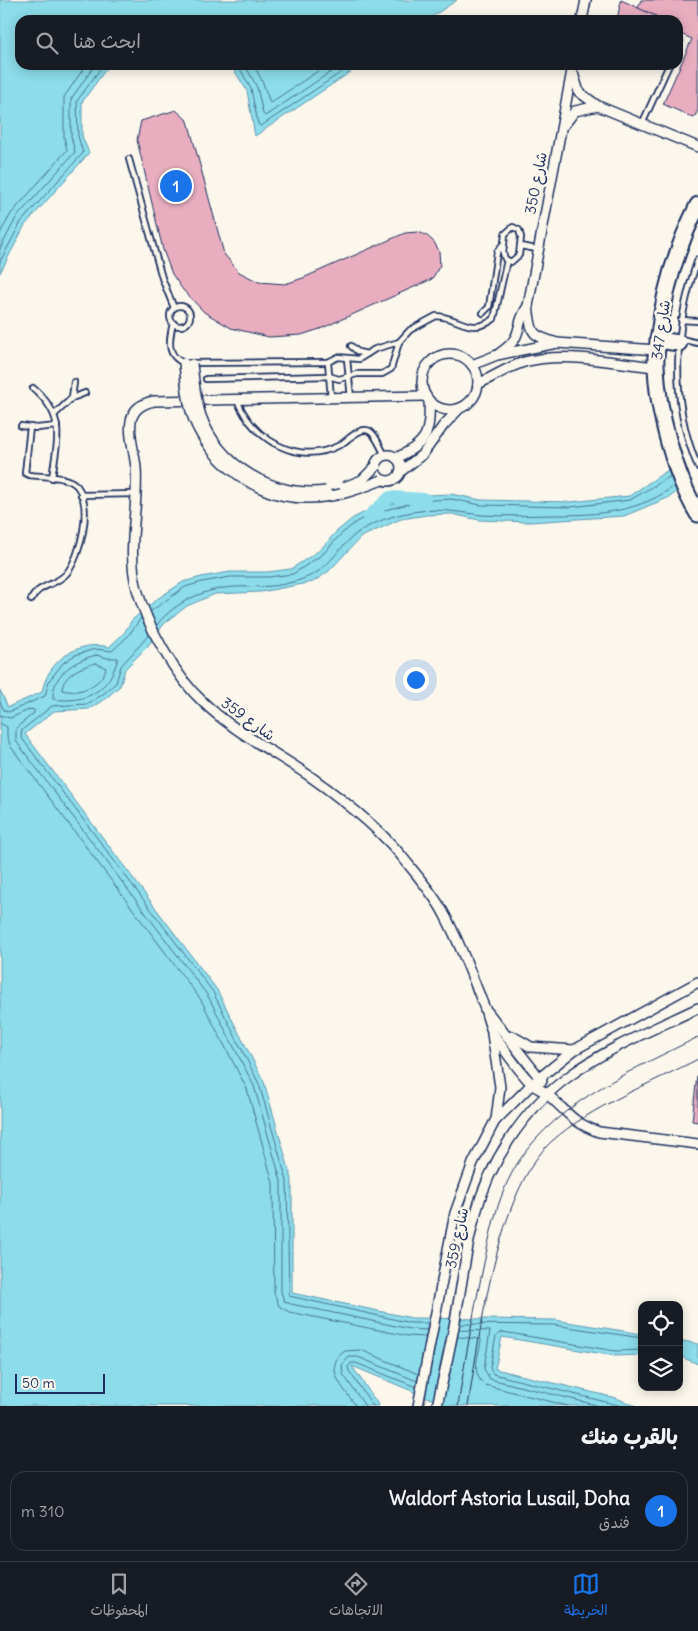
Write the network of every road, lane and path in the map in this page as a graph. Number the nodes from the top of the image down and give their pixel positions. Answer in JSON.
{"nodes":[{"id":1,"x":586,"y":0,"type":"edge"},
{"id":2,"x":583,"y":15,"type":"edge"},
{"id":3,"x":572,"y":70,"type":"edge"},
{"id":4,"x":574,"y":70,"type":"edge"},
{"id":5,"x":667,"y":70,"type":"edge"},
{"id":6,"x":598,"y":106,"type":"junction"},
{"id":7,"x":642,"y":124,"type":"junction"},
{"id":8,"x":560,"y":132,"type":"junction"},
{"id":9,"x":698,"y":147,"type":"edge"},
{"id":10,"x":129,"y":159,"type":"dead end"},
{"id":11,"x":698,"y":205,"type":"edge"},
{"id":12,"x":504,"y":243,"type":"junction"},
{"id":13,"x":520,"y":246,"type":"junction"},
{"id":14,"x":537,"y":249,"type":"junction"},
{"id":15,"x":698,"y":259,"type":"edge"},
{"id":16,"x":507,"y":260,"type":"junction"},
{"id":17,"x":528,"y":306,"type":"junction"},
{"id":18,"x":174,"y":308,"type":"junction"},
{"id":19,"x":484,"y":312,"type":"dead end"},
{"id":20,"x":681,"y":320,"type":"junction"},
{"id":21,"x":698,"y":321,"type":"edge"},
{"id":22,"x":172,"y":323,"type":"junction"},
{"id":23,"x":679,"y":341,"type":"junction"},
{"id":24,"x":399,"y":342,"type":"junction"},
{"id":25,"x":557,"y":343,"type":"junction"},
{"id":26,"x":698,"y":343,"type":"edge"},
{"id":27,"x":658,"y":345,"type":"junction"},
{"id":28,"x":351,"y":346,"type":"dead end"},
{"id":29,"x":367,"y":354,"type":"junction"},
{"id":30,"x":497,"y":355,"type":"junction"},
{"id":31,"x":347,"y":359,"type":"junction"},
{"id":32,"x":328,"y":362,"type":"junction"},
{"id":33,"x":188,"y":363,"type":"junction"},
{"id":34,"x":472,"y":365,"type":"junction"},
{"id":35,"x":656,"y":367,"type":"junction"},
{"id":36,"x":329,"y":376,"type":"junction"},
{"id":37,"x":349,"y":376,"type":"junction"},
{"id":38,"x":206,"y":379,"type":"dead end"},
{"id":39,"x":74,"y":382,"type":"dead end"},
{"id":40,"x":478,"y":384,"type":"junction"},
{"id":41,"x":33,"y":388,"type":"dead end"},
{"id":42,"x":86,"y":393,"type":"dead end"},
{"id":43,"x":72,"y":398,"type":"junction"},
{"id":44,"x":331,"y":398,"type":"junction"},
{"id":45,"x":351,"y":398,"type":"junction"},
{"id":46,"x":427,"y":398,"type":"junction"},
{"id":47,"x":238,"y":400,"type":"junction"},
{"id":48,"x":459,"y":409,"type":"junction"},
{"id":49,"x":55,"y":414,"type":"junction"},
{"id":50,"x":21,"y":426,"type":"dead end"},
{"id":51,"x":57,"y":426,"type":"junction"},
{"id":52,"x":30,"y":427,"type":"junction"},
{"id":53,"x":386,"y":456,"type":"junction"},
{"id":54,"x":396,"y":458,"type":"junction"},
{"id":55,"x":376,"y":466,"type":"junction"},
{"id":56,"x":698,"y":467,"type":"edge"},
{"id":57,"x":400,"y":472,"type":"junction"},
{"id":58,"x":52,"y":478,"type":"junction"},
{"id":59,"x":382,"y":480,"type":"junction"},
{"id":60,"x":136,"y":494,"type":"junction"},
{"id":61,"x":81,"y":495,"type":"junction"},
{"id":62,"x":698,"y":514,"type":"edge"},
{"id":63,"x":31,"y":600,"type":"dead end"},
{"id":64,"x":698,"y":982,"type":"edge"},
{"id":65,"x":485,"y":1008,"type":"junction"},
{"id":66,"x":698,"y":1008,"type":"edge"},
{"id":67,"x":492,"y":1031,"type":"junction"},
{"id":68,"x":504,"y":1031,"type":"junction"},
{"id":69,"x":574,"y":1050,"type":"junction"},
{"id":70,"x":540,"y":1076,"type":"junction"},
{"id":71,"x":532,"y":1084,"type":"junction"},
{"id":72,"x":547,"y":1093,"type":"junction"},
{"id":73,"x":495,"y":1121,"type":"junction"},
{"id":74,"x":698,"y":1144,"type":"edge"},
{"id":75,"x":418,"y":1406,"type":"edge"},
{"id":76,"x":438,"y":1406,"type":"edge"}],
"edges":[{"from":1,"to":2,"type":"street"},
{"from":3,"to":8,"type":"street","name":"شارع 350"},
{"from":4,"to":6,"type":"street"},
{"from":5,"to":7,"type":"lane"},
{"from":6,"to":7,"type":"street"},
{"from":6,"to":8,"type":"street"},
{"from":7,"to":9,"type":"street"},
{"from":8,"to":14,"type":"street","name":"شارع 350"},
{"from":10,"to":18,"type":"lane"},
{"from":11,"to":27,"type":"main road","name":"شارع 347"},
{"from":12,"to":13,"type":"lane"},
{"from":12,"to":16,"type":"lane"},
{"from":12,"to":19,"type":"lane"},
{"from":13,"to":14,"type":"lane"},
{"from":13,"to":16,"type":"lane"},
{"from":14,"to":17,"type":"street","name":"شارع 350"},
{"from":15,"to":20,"type":"lane","name":"شارع 347"},
{"from":16,"to":24,"type":"lane"},
{"from":17,"to":25,"type":"street"},
{"from":17,"to":30,"type":"street"},
{"from":18,"to":22,"type":"lane"},
{"from":18,"to":22,"type":"lane"},
{"from":20,"to":21,"type":"lane"},
{"from":20,"to":23,"type":"lane","name":"شارع 347"},
{"from":22,"to":33,"type":"lane"},
{"from":23,"to":26,"type":"lane"},
{"from":23,"to":27,"type":"main road"},
{"from":23,"to":56,"type":"lane","name":"شارع 347"},
{"from":24,"to":29,"type":"lane"},
{"from":24,"to":37,"type":"lane"},
{"from":25,"to":27,"type":"street"},
{"from":25,"to":30,"type":"street"},
{"from":27,"to":35,"type":"main road","name":"شارع 347"},
{"from":28,"to":29,"type":"lane"},
{"from":29,"to":31,"type":"lane"},
{"from":30,"to":34,"type":"street"},
{"from":31,"to":32,"type":"lane"},
{"from":31,"to":37,"type":"lane"},
{"from":32,"to":33,"type":"lane"},
{"from":32,"to":36,"type":"lane"},
{"from":33,"to":55,"type":"street","bridge":true},
{"from":33,"to":59,"type":"street","bridge":true},
{"from":34,"to":40,"type":"street"},
{"from":34,"to":46,"type":"street"},
{"from":35,"to":40,"type":"street"},
{"from":35,"to":62,"type":"main road","name":"شارع 347"},
{"from":36,"to":37,"type":"lane"},
{"from":36,"to":38,"type":"lane"},
{"from":36,"to":44,"type":"lane"},
{"from":37,"to":45,"type":"lane"},
{"from":39,"to":43,"type":"lane"},
{"from":40,"to":48,"type":"street"},
{"from":41,"to":49,"type":"lane"},
{"from":42,"to":43,"type":"lane"},
{"from":43,"to":49,"type":"lane"},
{"from":44,"to":45,"type":"street"},
{"from":44,"to":47,"type":"street"},
{"from":45,"to":46,"type":"street"},
{"from":46,"to":48,"type":"street"},
{"from":46,"to":54,"type":"street"},
{"from":47,"to":53,"type":"lane"},
{"from":47,"to":60,"type":"street","name":"شارع 359"},
{"from":48,"to":57,"type":"street"},
{"from":49,"to":51,"type":"lane"},
{"from":50,"to":52,"type":"lane"},
{"from":51,"to":52,"type":"lane"},
{"from":51,"to":58,"type":"lane"},
{"from":52,"to":58,"type":"lane"},
{"from":53,"to":54,"type":"street"},
{"from":53,"to":55,"type":"street"},
{"from":54,"to":57,"type":"street"},
{"from":55,"to":59,"type":"street"},
{"from":57,"to":59,"type":"street"},
{"from":58,"to":61,"type":"lane"},
{"from":60,"to":61,"type":"lane"},
{"from":60,"to":65,"type":"street","name":"شارع 359"},
{"from":61,"to":63,"type":"lane"},
{"from":64,"to":69,"type":"street","name":"شارع 359"},
{"from":65,"to":67,"type":"street","name":"شارع 359"},
{"from":65,"to":68,"type":"street","name":"شارع 359"},
{"from":66,"to":72,"type":"street","name":"شارع 359"},
{"from":67,"to":71,"type":"street","name":"شارع 359"},
{"from":67,"to":73,"type":"street","name":"شارع 359"},
{"from":68,"to":69,"type":"street","name":"شارع 359"},
{"from":68,"to":70,"type":"street","name":"شارع 359"},
{"from":69,"to":70,"type":"street","name":"شارع 359"},
{"from":70,"to":71,"type":"street","name":"شارع 359"},
{"from":70,"to":72,"type":"street","name":"شارع 359"},
{"from":71,"to":72,"type":"street","name":"شارع 359"},
{"from":71,"to":73,"type":"street","name":"شارع 359"},
{"from":72,"to":74,"type":"street"},
{"from":72,"to":76,"type":"street","name":"شارع 359"},
{"from":73,"to":75,"type":"street","name":"شارع 359"}]}
